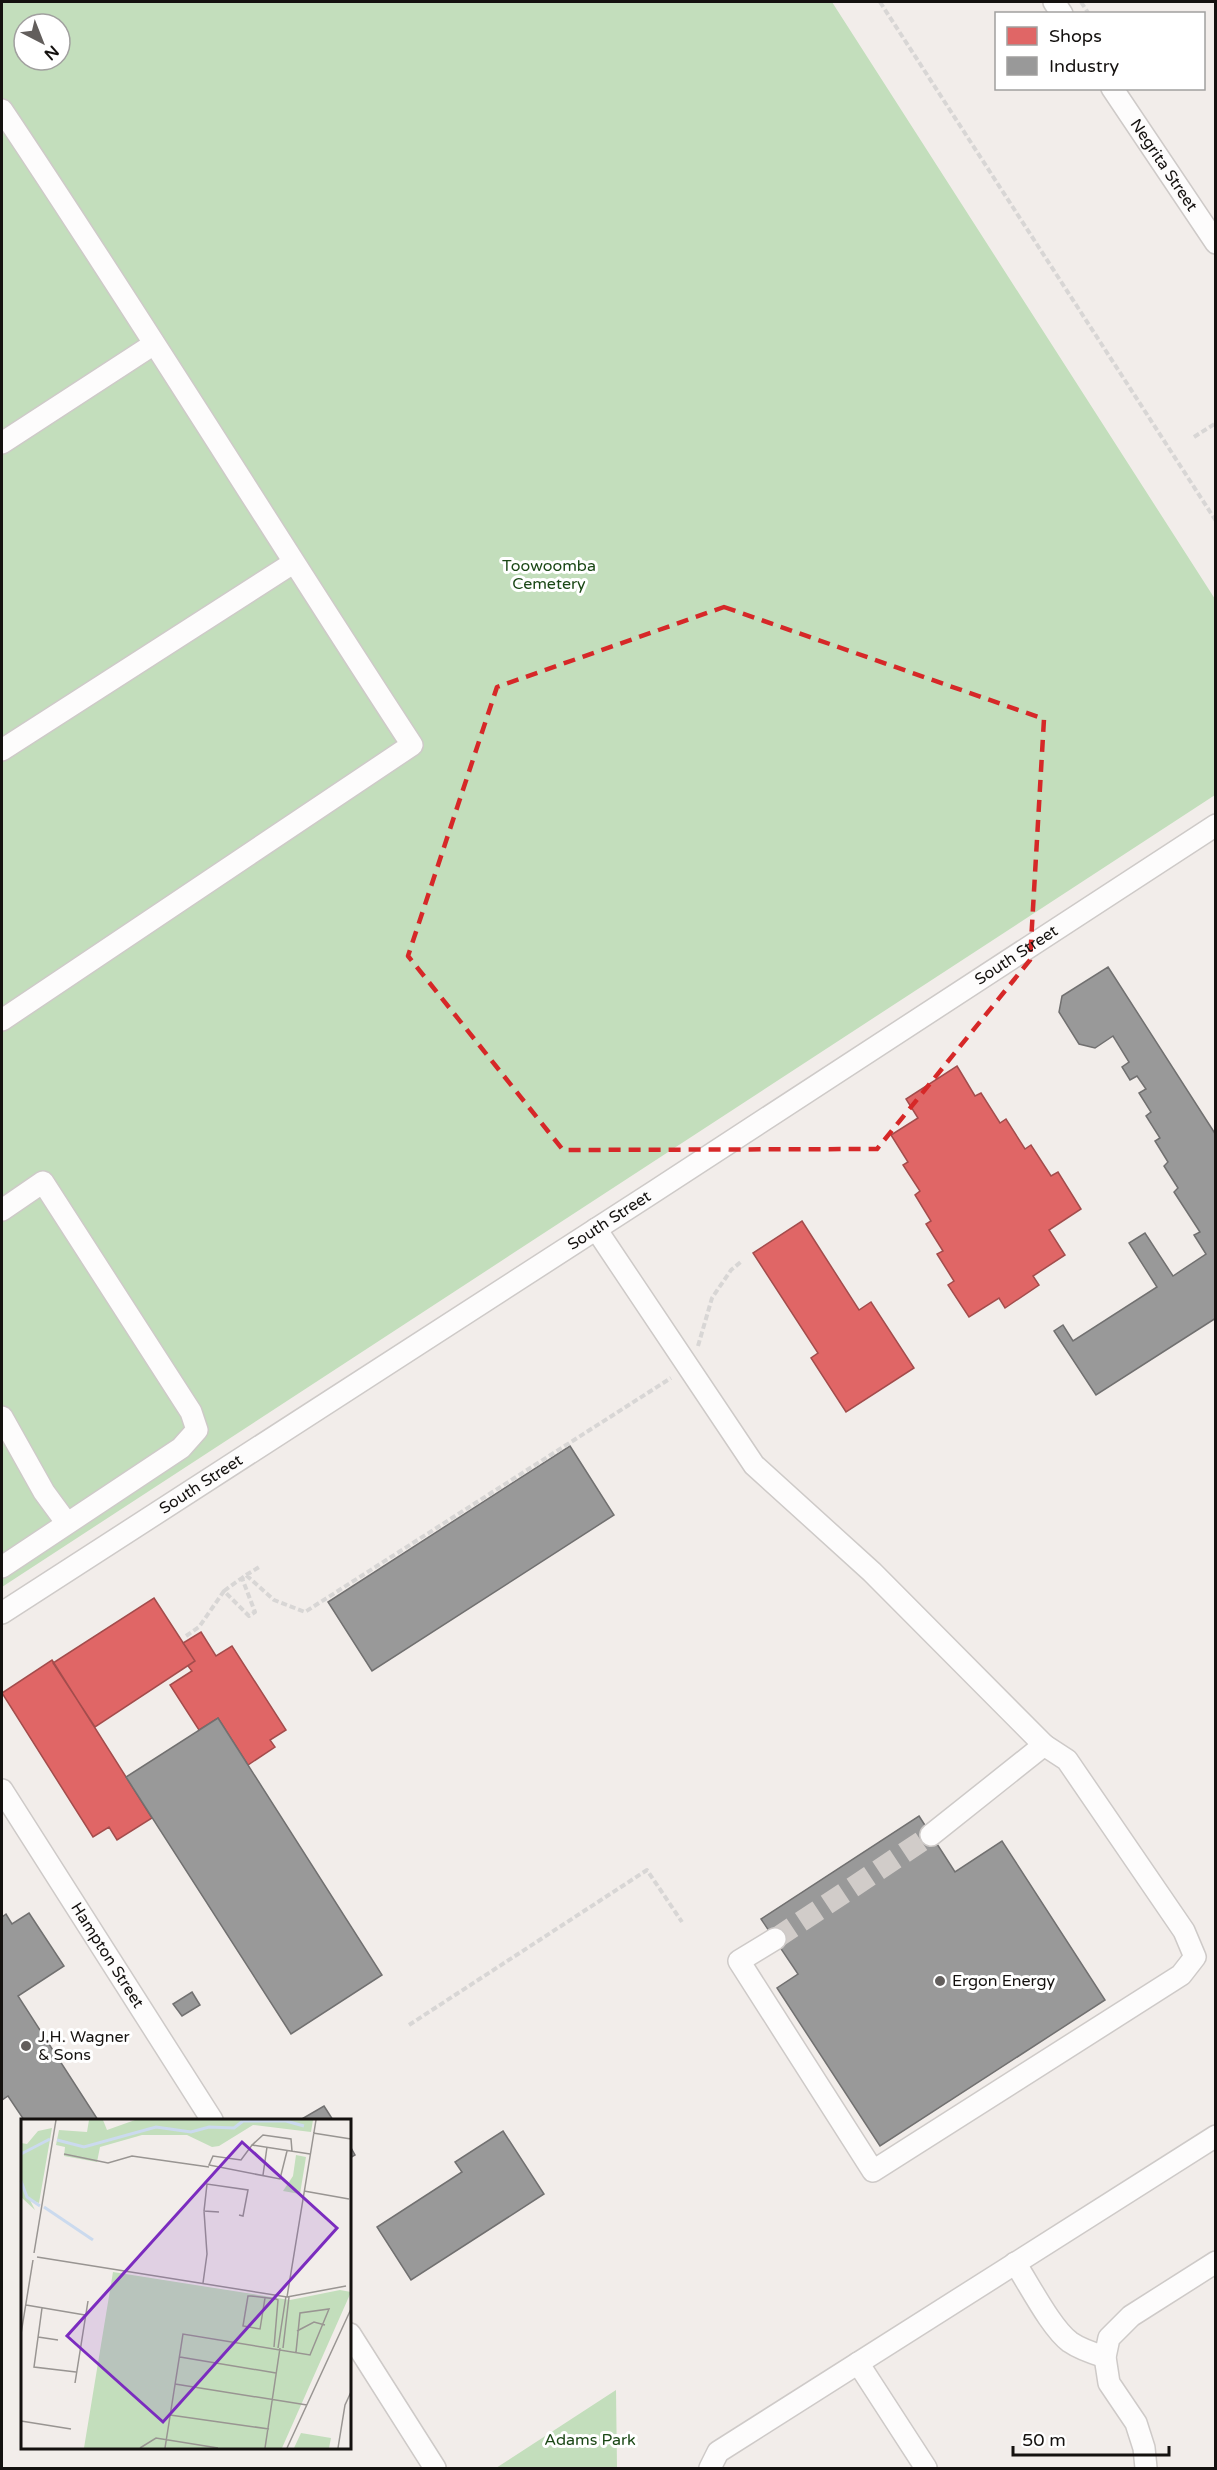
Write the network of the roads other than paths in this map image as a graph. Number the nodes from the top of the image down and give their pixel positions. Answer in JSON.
{"nodes":[{"id":1,"x":1113,"y":90,"type":"edge"},
{"id":2,"x":2,"y":110,"type":"edge"},
{"id":3,"x":1215,"y":243,"type":"edge"},
{"id":4,"x":154,"y":344,"type":"junction"},
{"id":5,"x":2,"y":443,"type":"edge"},
{"id":6,"x":293,"y":563,"type":"junction"},
{"id":7,"x":2,"y":750,"type":"edge"},
{"id":8,"x":1215,"y":825,"type":"edge"},
{"id":9,"x":2,"y":1020,"type":"edge"},
{"id":10,"x":2,"y":1210,"type":"edge"},
{"id":11,"x":596,"y":1229,"type":"junction"},
{"id":12,"x":2,"y":1417,"type":"edge"},
{"id":13,"x":66,"y":1522,"type":"junction"},
{"id":14,"x":2,"y":1567,"type":"edge"},
{"id":15,"x":2,"y":1613,"type":"edge"},
{"id":16,"x":1044,"y":1745,"type":"junction"},
{"id":17,"x":2,"y":1790,"type":"edge"},
{"id":18,"x":931,"y":1835,"type":"tunnel mouth"},
{"id":19,"x":775,"y":1939,"type":"tunnel mouth"},
{"id":20,"x":211,"y":2119,"type":"edge"},
{"id":21,"x":1215,"y":2136,"type":"edge"},
{"id":22,"x":1215,"y":2262,"type":"edge"},
{"id":23,"x":1015,"y":2264,"type":"junction"},
{"id":24,"x":351,"y":2336,"type":"edge"},
{"id":25,"x":1105,"y":2357,"type":"junction"},
{"id":26,"x":858,"y":2363,"type":"junction"},
{"id":27,"x":435,"y":2469,"type":"edge"},
{"id":28,"x":710,"y":2469,"type":"edge"},
{"id":29,"x":926,"y":2469,"type":"edge"},
{"id":30,"x":1146,"y":2469,"type":"edge"}],
"edges":[{"from":1,"to":3,"type":"street","name":"Negrita Street"},
{"from":2,"to":4,"type":"street"},
{"from":4,"to":5,"type":"street"},
{"from":4,"to":6,"type":"street"},
{"from":6,"to":7,"type":"street"},
{"from":6,"to":9,"type":"street"},
{"from":8,"to":11,"type":"street","name":"South Street"},
{"from":10,"to":13,"type":"street"},
{"from":11,"to":15,"type":"street","name":"South Street"},
{"from":11,"to":16,"type":"street"},
{"from":12,"to":13,"type":"street"},
{"from":13,"to":14,"type":"street"},
{"from":16,"to":18,"type":"street"},
{"from":16,"to":19,"type":"street"},
{"from":17,"to":20,"type":"street","name":"Hampton Street"},
{"from":21,"to":23,"type":"street"},
{"from":22,"to":25,"type":"street"},
{"from":23,"to":25,"type":"street"},
{"from":23,"to":26,"type":"street"},
{"from":24,"to":27,"type":"street"},
{"from":25,"to":30,"type":"street"},
{"from":26,"to":28,"type":"street"},
{"from":26,"to":29,"type":"street"}]}
